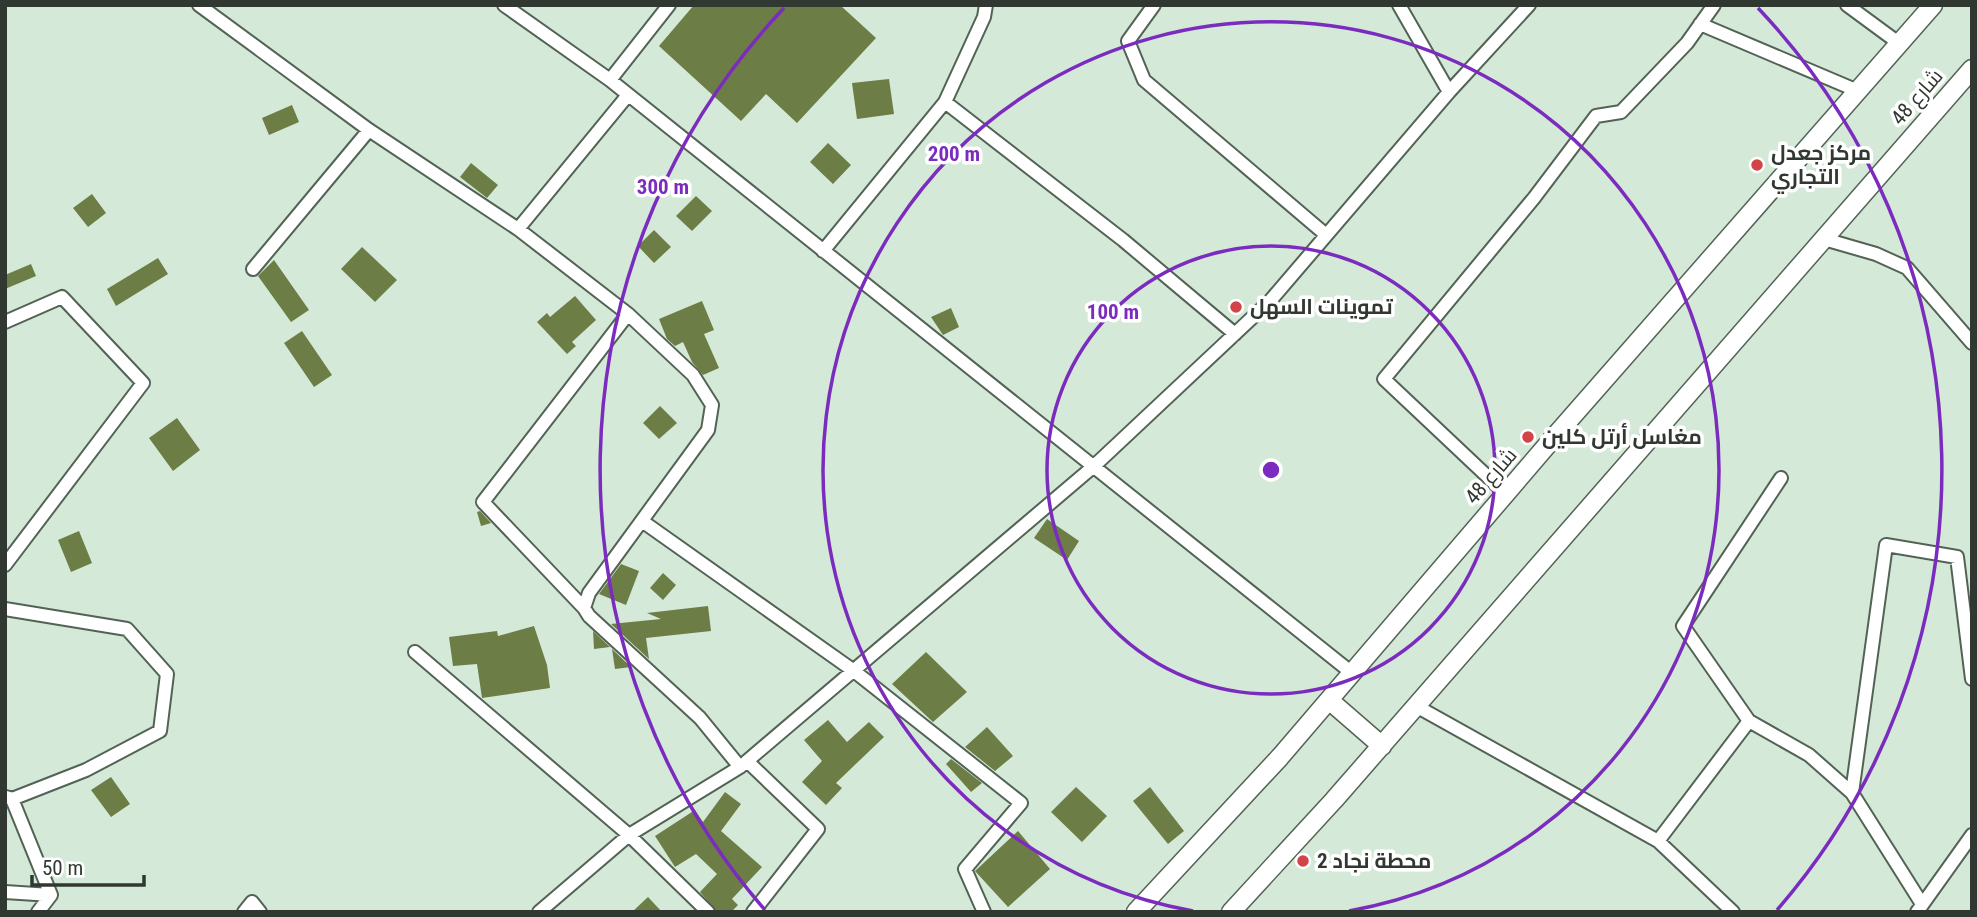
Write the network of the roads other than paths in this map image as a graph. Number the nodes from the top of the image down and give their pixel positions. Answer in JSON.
{"nodes":[{"id":1,"x":199,"y":5,"type":"edge"},
{"id":2,"x":505,"y":5,"type":"edge"},
{"id":3,"x":669,"y":5,"type":"edge"},
{"id":4,"x":986,"y":5,"type":"edge"},
{"id":5,"x":1154,"y":5,"type":"edge"},
{"id":6,"x":1399,"y":5,"type":"edge"},
{"id":7,"x":1529,"y":5,"type":"edge"},
{"id":8,"x":1714,"y":5,"type":"edge"},
{"id":9,"x":1847,"y":5,"type":"edge"},
{"id":10,"x":1933,"y":5,"type":"edge"},
{"id":11,"x":1700,"y":24,"type":"junction"},
{"id":12,"x":1900,"y":44,"type":"junction"},
{"id":13,"x":1972,"y":69,"type":"edge"},
{"id":14,"x":610,"y":80,"type":"junction"},
{"id":15,"x":1858,"y":91,"type":"junction"},
{"id":16,"x":1449,"y":92,"type":"junction"},
{"id":17,"x":628,"y":94,"type":"junction"},
{"id":18,"x":945,"y":102,"type":"junction"},
{"id":19,"x":369,"y":130,"type":"junction"},
{"id":20,"x":518,"y":229,"type":"junction"},
{"id":21,"x":1325,"y":234,"type":"junction"},
{"id":22,"x":1824,"y":239,"type":"junction"},
{"id":23,"x":823,"y":251,"type":"junction"},
{"id":24,"x":253,"y":269,"type":"dead end"},
{"id":25,"x":628,"y":314,"type":"junction"},
{"id":26,"x":5,"y":322,"type":"edge"},
{"id":27,"x":1235,"y":334,"type":"junction"},
{"id":28,"x":1972,"y":343,"type":"edge"},
{"id":29,"x":1094,"y":467,"type":"junction"},
{"id":30,"x":1781,"y":478,"type":"dead end"},
{"id":31,"x":1506,"y":494,"type":"junction"},
{"id":32,"x":642,"y":521,"type":"junction"},
{"id":33,"x":5,"y":565,"type":"edge"},
{"id":34,"x":5,"y":608,"type":"edge"},
{"id":35,"x":584,"y":608,"type":"junction"},
{"id":36,"x":415,"y":652,"type":"dead end"},
{"id":37,"x":854,"y":670,"type":"junction"},
{"id":38,"x":1352,"y":673,"type":"junction"},
{"id":39,"x":1972,"y":679,"type":"edge"},
{"id":40,"x":1329,"y":700,"type":"junction"},
{"id":41,"x":1416,"y":706,"type":"junction"},
{"id":42,"x":1749,"y":722,"type":"junction"},
{"id":43,"x":1382,"y":746,"type":"junction"},
{"id":44,"x":744,"y":764,"type":"junction"},
{"id":45,"x":1852,"y":793,"type":"junction"},
{"id":46,"x":8,"y":798,"type":"edge"},
{"id":47,"x":629,"y":835,"type":"junction"},
{"id":48,"x":1972,"y":835,"type":"edge"},
{"id":49,"x":1658,"y":841,"type":"junction"},
{"id":50,"x":5,"y":892,"type":"edge"},
{"id":51,"x":51,"y":895,"type":"junction"},
{"id":52,"x":1920,"y":908,"type":"edge"},
{"id":53,"x":38,"y":912,"type":"edge"},
{"id":54,"x":244,"y":912,"type":"edge"},
{"id":55,"x":260,"y":912,"type":"edge"},
{"id":56,"x":539,"y":912,"type":"edge"},
{"id":57,"x":708,"y":912,"type":"edge"},
{"id":58,"x":753,"y":912,"type":"edge"},
{"id":59,"x":984,"y":912,"type":"edge"},
{"id":60,"x":1136,"y":912,"type":"edge"},
{"id":61,"x":1231,"y":912,"type":"edge"},
{"id":62,"x":1733,"y":912,"type":"edge"}],
"edges":[{"from":1,"to":19,"type":"street"},
{"from":2,"to":14,"type":"street"},
{"from":3,"to":14,"type":"street"},
{"from":4,"to":18,"type":"street"},
{"from":5,"to":21,"type":"street"},
{"from":6,"to":16,"type":"street"},
{"from":7,"to":16,"type":"street"},
{"from":8,"to":11,"type":"street"},
{"from":9,"to":12,"type":"street"},
{"from":10,"to":12,"type":"main road","name":"شارع 48"},
{"from":11,"to":15,"type":"street"},
{"from":11,"to":31,"type":"street"},
{"from":12,"to":15,"type":"main road","name":"شارع 48"},
{"from":13,"to":22,"type":"main road","name":"شارع 48"},
{"from":14,"to":17,"type":"street"},
{"from":15,"to":31,"type":"main road","name":"شارع 48"},
{"from":16,"to":21,"type":"street"},
{"from":17,"to":20,"type":"street"},
{"from":17,"to":23,"type":"street"},
{"from":18,"to":23,"type":"street"},
{"from":18,"to":27,"type":"street"},
{"from":19,"to":20,"type":"street"},
{"from":19,"to":24,"type":"street"},
{"from":20,"to":25,"type":"street"},
{"from":21,"to":27,"type":"street"},
{"from":22,"to":28,"type":"street"},
{"from":22,"to":41,"type":"main road","name":"شارع 48"},
{"from":23,"to":29,"type":"street"},
{"from":25,"to":32,"type":"street"},
{"from":25,"to":35,"type":"street"},
{"from":26,"to":33,"type":"street"},
{"from":27,"to":29,"type":"street"},
{"from":29,"to":37,"type":"street"},
{"from":29,"to":38,"type":"street"},
{"from":30,"to":42,"type":"street"},
{"from":31,"to":38,"type":"main road","name":"شارع 48"},
{"from":32,"to":35,"type":"street"},
{"from":32,"to":37,"type":"street"},
{"from":34,"to":46,"type":"street"},
{"from":35,"to":44,"type":"street"},
{"from":36,"to":47,"type":"street"},
{"from":37,"to":44,"type":"street"},
{"from":37,"to":59,"type":"street"},
{"from":38,"to":40,"type":"main road","name":"شارع 48"},
{"from":39,"to":45,"type":"street"},
{"from":40,"to":43,"type":"main road"},
{"from":40,"to":60,"type":"main road","name":"شارع 48"},
{"from":41,"to":43,"type":"main road","name":"شارع 48"},
{"from":41,"to":49,"type":"street"},
{"from":42,"to":45,"type":"street"},
{"from":42,"to":49,"type":"street"},
{"from":43,"to":61,"type":"main road","name":"شارع 48"},
{"from":44,"to":47,"type":"street"},
{"from":44,"to":58,"type":"street"},
{"from":45,"to":52,"type":"street"},
{"from":46,"to":51,"type":"street"},
{"from":47,"to":56,"type":"street"},
{"from":47,"to":57,"type":"street"},
{"from":48,"to":52,"type":"street"},
{"from":49,"to":62,"type":"street"},
{"from":50,"to":51,"type":"street"},
{"from":51,"to":53,"type":"street"},
{"from":54,"to":55,"type":"street"}]}
